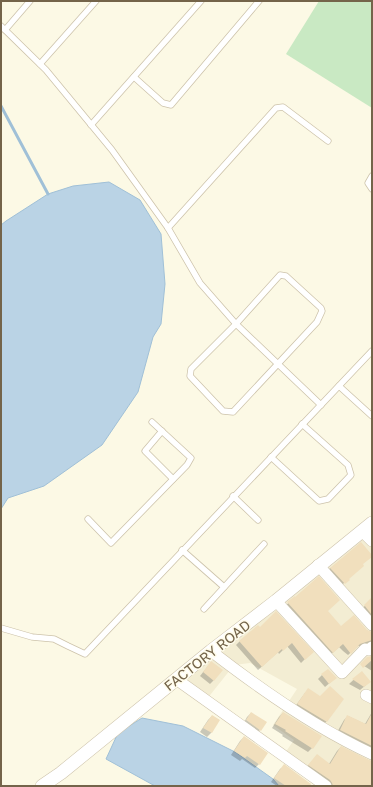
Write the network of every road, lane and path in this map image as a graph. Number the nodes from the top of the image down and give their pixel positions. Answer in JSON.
{"nodes":[{"id":1,"x":30,"y":1,"type":"edge"},
{"id":2,"x":96,"y":1,"type":"edge"},
{"id":3,"x":201,"y":1,"type":"edge"},
{"id":4,"x":259,"y":1,"type":"edge"},
{"id":5,"x":3,"y":28,"type":"edge"},
{"id":6,"x":40,"y":64,"type":"junction"},
{"id":7,"x":134,"y":77,"type":"junction"},
{"id":8,"x":91,"y":125,"type":"junction"},
{"id":9,"x":328,"y":141,"type":"dead end"},
{"id":10,"x":372,"y":176,"type":"edge"},
{"id":11,"x":372,"y":189,"type":"edge"},
{"id":12,"x":168,"y":228,"type":"junction"},
{"id":13,"x":236,"y":324,"type":"junction"},
{"id":14,"x":371,"y":353,"type":"edge"},
{"id":15,"x":278,"y":364,"type":"junction"},
{"id":16,"x":339,"y":386,"type":"junction"},
{"id":17,"x":320,"y":405,"type":"junction"},
{"id":18,"x":372,"y":416,"type":"edge"},
{"id":19,"x":152,"y":422,"type":"dead end"},
{"id":20,"x":302,"y":424,"type":"junction"},
{"id":21,"x":162,"y":431,"type":"junction"},
{"id":22,"x":271,"y":457,"type":"junction"},
{"id":23,"x":173,"y":479,"type":"junction"},
{"id":24,"x":233,"y":496,"type":"junction"},
{"id":25,"x":88,"y":519,"type":"dead end"},
{"id":26,"x":258,"y":520,"type":"dead end"},
{"id":27,"x":367,"y":527,"type":"edge"},
{"id":28,"x":372,"y":541,"type":"edge"},
{"id":29,"x":264,"y":544,"type":"dead end"},
{"id":30,"x":182,"y":550,"type":"junction"},
{"id":31,"x":318,"y":566,"type":"junction"},
{"id":32,"x":224,"y":587,"type":"junction"},
{"id":33,"x":276,"y":601,"type":"junction"},
{"id":34,"x":204,"y":609,"type":"dead end"},
{"id":35,"x":372,"y":626,"type":"edge"},
{"id":36,"x":1,"y":628,"type":"edge"},
{"id":37,"x":372,"y":648,"type":"edge"},
{"id":38,"x":211,"y":651,"type":"junction"},
{"id":39,"x":176,"y":679,"type":"junction"},
{"id":40,"x":372,"y":754,"type":"edge"},
{"id":41,"x":42,"y":786,"type":"edge"},
{"id":42,"x":326,"y":786,"type":"edge"}],
"edges":[{"from":1,"to":5,"type":"lane"},
{"from":2,"to":6,"type":"lane"},
{"from":3,"to":7,"type":"lane"},
{"from":4,"to":7,"type":"lane"},
{"from":5,"to":6,"type":"lane"},
{"from":6,"to":8,"type":"lane"},
{"from":7,"to":8,"type":"lane"},
{"from":8,"to":12,"type":"lane"},
{"from":9,"to":12,"type":"lane"},
{"from":10,"to":11,"type":"lane"},
{"from":12,"to":13,"type":"lane"},
{"from":13,"to":15,"type":"lane"},
{"from":13,"to":15,"type":"lane"},
{"from":13,"to":15,"type":"lane"},
{"from":14,"to":16,"type":"lane"},
{"from":15,"to":17,"type":"lane"},
{"from":16,"to":17,"type":"lane"},
{"from":16,"to":18,"type":"lane"},
{"from":17,"to":20,"type":"lane"},
{"from":19,"to":21,"type":"lane"},
{"from":20,"to":22,"type":"lane"},
{"from":20,"to":22,"type":"lane"},
{"from":21,"to":23,"type":"lane"},
{"from":21,"to":23,"type":"lane"},
{"from":22,"to":24,"type":"lane"},
{"from":23,"to":25,"type":"lane"},
{"from":24,"to":26,"type":"lane"},
{"from":24,"to":30,"type":"lane"},
{"from":27,"to":28,"type":"street"},
{"from":27,"to":31,"type":"street","name":"FACTORY ROAD"},
{"from":29,"to":32,"type":"lane"},
{"from":30,"to":32,"type":"lane"},
{"from":30,"to":36,"type":"lane"},
{"from":31,"to":33,"type":"street","name":"FACTORY ROAD"},
{"from":31,"to":35,"type":"street"},
{"from":32,"to":34,"type":"lane"},
{"from":33,"to":37,"type":"street"},
{"from":33,"to":38,"type":"street","name":"FACTORY ROAD"},
{"from":38,"to":39,"type":"street","name":"FACTORY ROAD"},
{"from":38,"to":40,"type":"street"},
{"from":39,"to":41,"type":"street","name":"FACTORY ROAD"},
{"from":39,"to":42,"type":"street"}]}
